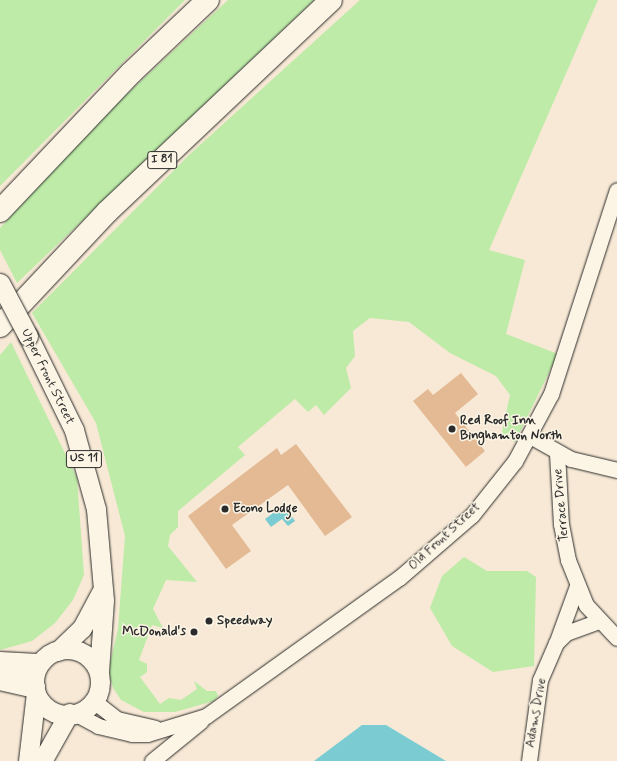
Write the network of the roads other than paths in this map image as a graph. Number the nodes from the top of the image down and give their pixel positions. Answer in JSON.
{"nodes":[{"id":1,"x":208,"y":0,"type":"edge"},
{"id":2,"x":331,"y":0,"type":"edge"},
{"id":3,"x":617,"y":190,"type":"edge"},
{"id":4,"x":5,"y":204,"type":"edge"},
{"id":5,"x":0,"y":283,"type":"edge"},
{"id":6,"x":0,"y":326,"type":"edge"},
{"id":7,"x":530,"y":436,"type":"junction"},
{"id":8,"x":558,"y":453,"type":"junction"},
{"id":9,"x":617,"y":470,"type":"edge"},
{"id":10,"x":577,"y":586,"type":"junction"},
{"id":11,"x":101,"y":592,"type":"junction"},
{"id":12,"x":599,"y":621,"type":"junction"},
{"id":13,"x":617,"y":638,"type":"edge"},
{"id":14,"x":556,"y":643,"type":"junction"},
{"id":15,"x":58,"y":651,"type":"junction"},
{"id":16,"x":0,"y":663,"type":"edge"},
{"id":17,"x":37,"y":665,"type":"junction"},
{"id":18,"x":99,"y":672,"type":"junction"},
{"id":19,"x":0,"y":679,"type":"edge"},
{"id":20,"x":35,"y":690,"type":"junction"},
{"id":21,"x":95,"y":702,"type":"junction"},
{"id":22,"x":72,"y":713,"type":"junction"},
{"id":23,"x":206,"y":716,"type":"junction"},
{"id":24,"x":158,"y":730,"type":"junction"},
{"id":25,"x":28,"y":761,"type":"edge"},
{"id":26,"x":42,"y":761,"type":"edge"},
{"id":27,"x":152,"y":761,"type":"edge"},
{"id":28,"x":529,"y":761,"type":"edge"}],
"edges":[{"from":1,"to":4,"type":"highway"},
{"from":2,"to":6,"type":"highway","number":"I 81"},
{"from":3,"to":7,"type":"street","name":"Old Front Street"},
{"from":5,"to":11,"type":"main road","name":"Upper Front Street","number":"US 11","bridge":true},
{"from":7,"to":8,"type":"street"},
{"from":7,"to":23,"type":"street","name":"Old Front Street"},
{"from":8,"to":9,"type":"street"},
{"from":8,"to":10,"type":"street","name":"Terrace Drive"},
{"from":10,"to":12,"type":"street","name":"Terrace Drive"},
{"from":10,"to":14,"type":"street","name":"Adams Drive"},
{"from":11,"to":15,"type":"main road","name":"Upper Front Street","number":"US 11"},
{"from":11,"to":18,"type":"main road","name":"Upper Front Street","number":"US 11"},
{"from":12,"to":13,"type":"street","name":"Terrace Drive"},
{"from":12,"to":14,"type":"street","name":"Adams Drive"},
{"from":14,"to":28,"type":"street","name":"Adams Drive"},
{"from":15,"to":17,"type":"main road","name":"Upper Front Street","number":"US 11"},
{"from":15,"to":18,"type":"main road"},
{"from":16,"to":17,"type":"highway"},
{"from":17,"to":20,"type":"main road"},
{"from":18,"to":21,"type":"main road","name":"Upper Front Street","number":"US 11"},
{"from":19,"to":20,"type":"highway"},
{"from":20,"to":22,"type":"main road"},
{"from":20,"to":25,"type":"main road"},
{"from":21,"to":22,"type":"main road"},
{"from":21,"to":24,"type":"street"},
{"from":22,"to":24,"type":"street","name":"Old Front Street"},
{"from":22,"to":26,"type":"main road"},
{"from":23,"to":24,"type":"street","name":"Old Front Street"},
{"from":23,"to":27,"type":"street","name":"Old Front Street"}]}
